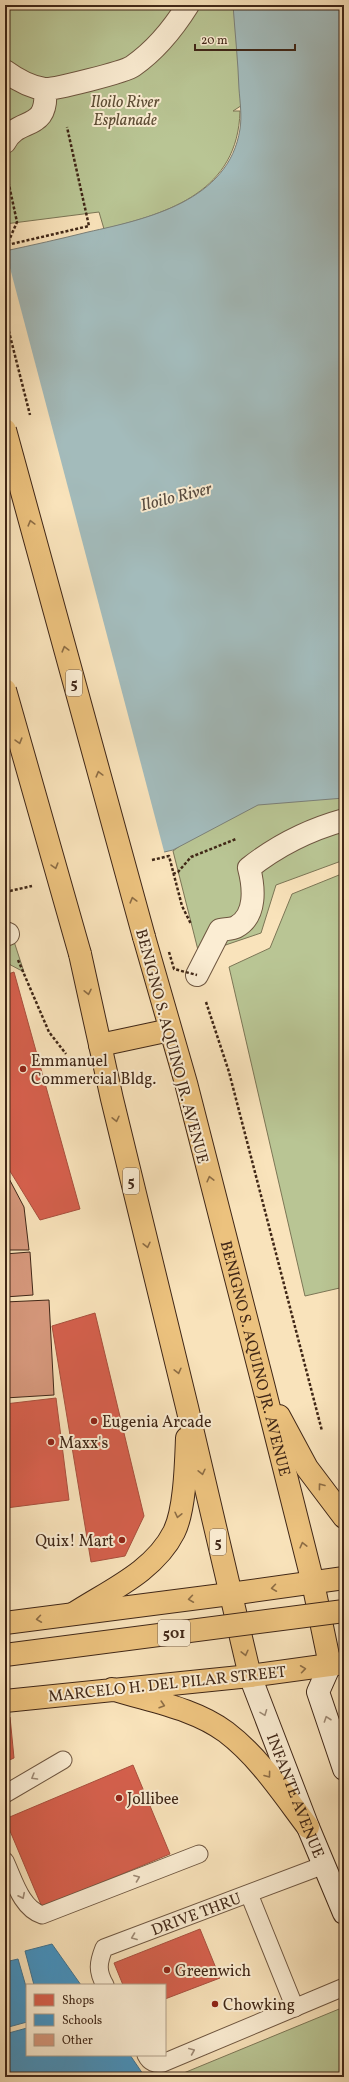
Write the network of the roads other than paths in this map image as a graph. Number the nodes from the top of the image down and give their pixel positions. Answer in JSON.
{"nodes":[{"id":1,"x":188,"y":5,"type":"edge"},
{"id":2,"x":5,"y":71,"type":"edge"},
{"id":3,"x":51,"y":88,"type":"junction"},
{"id":4,"x":5,"y":142,"type":"edge"},
{"id":5,"x":5,"y":430,"type":"edge"},
{"id":6,"x":5,"y":690,"type":"edge"},
{"id":7,"x":344,"y":820,"type":"edge"},
{"id":8,"x":198,"y":979,"type":"dead end"},
{"id":9,"x":170,"y":1030,"type":"junction"},
{"id":10,"x":100,"y":1045,"type":"junction"},
{"id":11,"x":264,"y":1388,"type":"junction"},
{"id":12,"x":187,"y":1407,"type":"junction"},
{"id":13,"x":344,"y":1517,"type":"edge"},
{"id":14,"x":344,"y":1578,"type":"edge"},
{"id":15,"x":313,"y":1583,"type":"junction"},
{"id":16,"x":230,"y":1594,"type":"junction"},
{"id":17,"x":344,"y":1611,"type":"edge"},
{"id":18,"x":73,"y":1614,"type":"junction"},
{"id":19,"x":5,"y":1623,"type":"edge"},
{"id":20,"x":5,"y":1655,"type":"edge"},
{"id":21,"x":337,"y":1664,"type":"edge"},
{"id":22,"x":250,"y":1676,"type":"junction"},
{"id":23,"x":112,"y":1689,"type":"junction"},
{"id":24,"x":5,"y":1701,"type":"edge"},
{"id":25,"x":63,"y":1760,"type":"dead end"},
{"id":26,"x":344,"y":1769,"type":"edge"},
{"id":27,"x":5,"y":1794,"type":"edge"},
{"id":28,"x":308,"y":1827,"type":"junction"},
{"id":29,"x":199,"y":1854,"type":"dead end"},
{"id":30,"x":5,"y":1861,"type":"edge"},
{"id":31,"x":324,"y":1865,"type":"junction"},
{"id":32,"x":249,"y":1894,"type":"junction"},
{"id":33,"x":344,"y":1914,"type":"edge"},
{"id":34,"x":104,"y":1984,"type":"edge"},
{"id":35,"x":344,"y":1987,"type":"edge"},
{"id":36,"x":295,"y":2008,"type":"junction"},
{"id":37,"x":146,"y":2056,"type":"edge"}],
"edges":[{"from":1,"to":3,"type":"street"},
{"from":2,"to":3,"type":"street"},
{"from":3,"to":4,"type":"street"},
{"from":9,"to":5,"type":"main road","name":"BENIGNO S. AQUINO JR. AVENUE","number":"5","one_way":true,"bridge":true},
{"from":6,"to":10,"type":"main road","number":"5","one_way":true,"bridge":true},
{"from":7,"to":8,"type":"street"},
{"from":9,"to":10,"type":"main road"},
{"from":11,"to":9,"type":"main road","name":"BENIGNO S. AQUINO JR. AVENUE","number":"5","one_way":true},
{"from":10,"to":12,"type":"main road","number":"5","one_way":true},
{"from":13,"to":11,"type":"main road","one_way":true},
{"from":15,"to":11,"type":"main road","name":"BENIGNO S. AQUINO JR. AVENUE","number":"5","one_way":true},
{"from":12,"to":16,"type":"main road","number":"5","one_way":true},
{"from":12,"to":18,"type":"main road","one_way":true},
{"from":14,"to":15,"type":"main road"},
{"from":15,"to":16,"type":"main road","one_way":true},
{"from":15,"to":21,"type":"main road","name":"BENIGNO S. AQUINO JR. AVENUE","number":"5"},
{"from":16,"to":18,"type":"main road","one_way":true},
{"from":16,"to":22,"type":"main road","number":"5","one_way":true},
{"from":17,"to":20,"type":"main road","number":"501","bridge":true},
{"from":18,"to":19,"type":"main road","one_way":true},
{"from":22,"to":21,"type":"main road","name":"MARCELO H. DEL PILAR STREET","one_way":true},
{"from":26,"to":21,"type":"street","one_way":true},
{"from":22,"to":23,"type":"main road","name":"MARCELO H. DEL PILAR STREET"},
{"from":22,"to":28,"type":"street","name":"INFANTE AVENUE","one_way":true},
{"from":23,"to":24,"type":"main road","name":"MARCELO H. DEL PILAR STREET"},
{"from":23,"to":28,"type":"main road","one_way":true},
{"from":25,"to":27,"type":"lane","one_way":true},
{"from":28,"to":31,"type":"street","name":"INFANTE AVENUE"},
{"from":30,"to":29,"type":"lane","one_way":true},
{"from":31,"to":32,"type":"lane","name":"DRIVE THRU"},
{"from":31,"to":33,"type":"street","name":"INFANTE AVENUE"},
{"from":32,"to":34,"type":"lane","name":"DRIVE THRU","one_way":true},
{"from":32,"to":36,"type":"lane"},
{"from":35,"to":36,"type":"lane"},
{"from":37,"to":36,"type":"lane","one_way":true}]}
